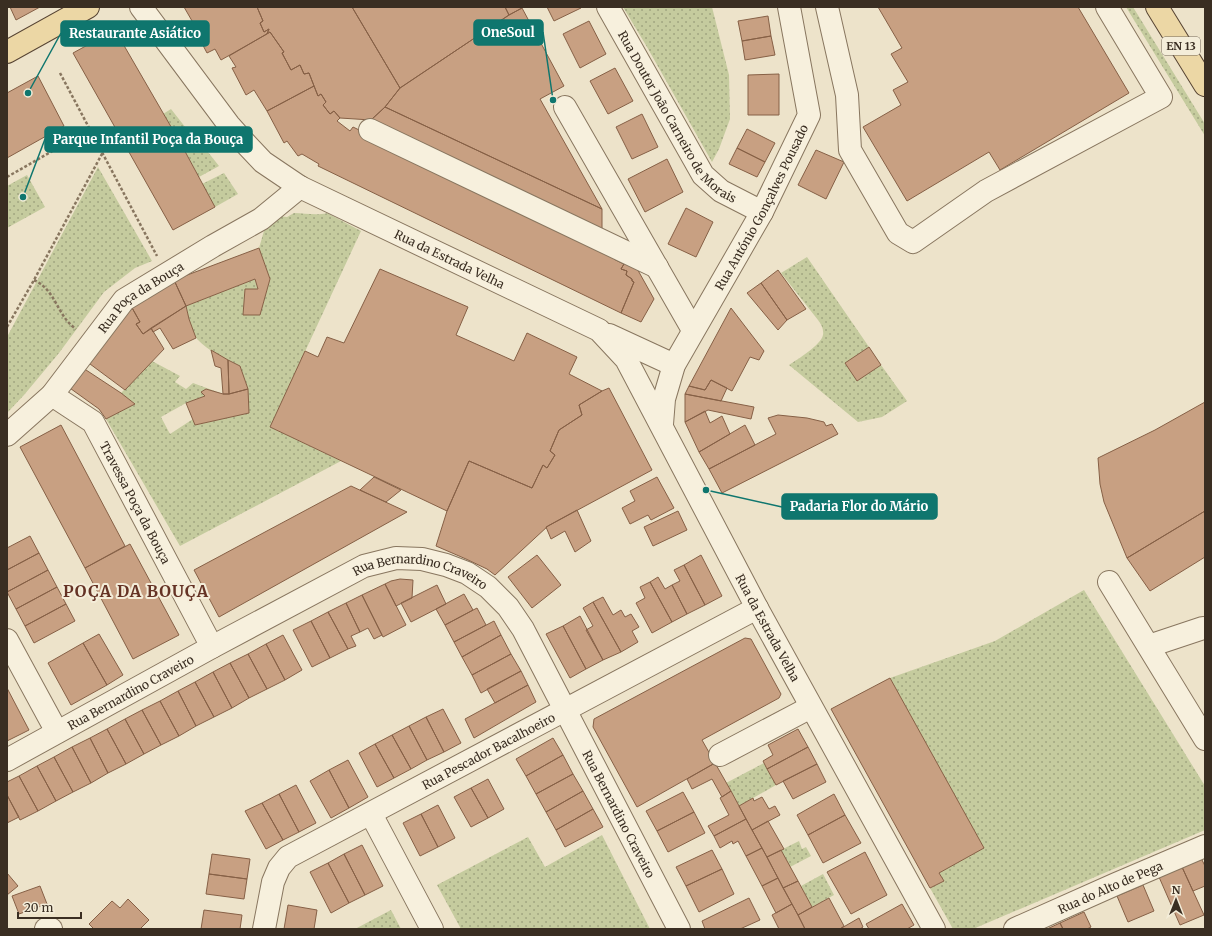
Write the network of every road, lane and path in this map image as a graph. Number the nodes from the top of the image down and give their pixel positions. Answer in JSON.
{"nodes":[{"id":1,"x":88,"y":7,"type":"edge"},
{"id":2,"x":141,"y":7,"type":"edge"},
{"id":3,"x":608,"y":7,"type":"edge"},
{"id":4,"x":789,"y":7,"type":"edge"},
{"id":5,"x":827,"y":7,"type":"edge"},
{"id":6,"x":1107,"y":7,"type":"edge"},
{"id":7,"x":1157,"y":7,"type":"edge"},
{"id":8,"x":7,"y":52,"type":"edge"},
{"id":9,"x":60,"y":73,"type":"dead end"},
{"id":10,"x":1205,"y":85,"type":"edge"},
{"id":11,"x":565,"y":107,"type":"dead end"},
{"id":12,"x":91,"y":129,"type":"junction"},
{"id":13,"x":370,"y":130,"type":"dead end"},
{"id":14,"x":103,"y":152,"type":"junction"},
{"id":15,"x":7,"y":177,"type":"edge"},
{"id":16,"x":300,"y":187,"type":"junction"},
{"id":17,"x":762,"y":212,"type":"junction"},
{"id":18,"x":158,"y":258,"type":"dead end"},
{"id":19,"x":657,"y":267,"type":"junction"},
{"id":20,"x":34,"y":280,"type":"junction"},
{"id":21,"x":7,"y":328,"type":"edge"},
{"id":22,"x":599,"y":330,"type":"junction"},
{"id":23,"x":693,"y":330,"type":"junction"},
{"id":24,"x":80,"y":332,"type":"dead end"},
{"id":25,"x":674,"y":364,"type":"junction"},
{"id":26,"x":52,"y":395,"type":"junction"},
{"id":27,"x":662,"y":424,"type":"junction"},
{"id":28,"x":7,"y":435,"type":"edge"},
{"id":29,"x":1109,"y":582,"type":"dead end"},
{"id":30,"x":757,"y":608,"type":"junction"},
{"id":31,"x":1203,"y":628,"type":"dead end"},
{"id":32,"x":7,"y":640,"type":"edge"},
{"id":33,"x":1149,"y":646,"type":"junction"},
{"id":34,"x":212,"y":647,"type":"junction"},
{"id":35,"x":811,"y":707,"type":"junction"},
{"id":36,"x":565,"y":709,"type":"junction"},
{"id":37,"x":57,"y":732,"type":"junction"},
{"id":38,"x":1205,"y":739,"type":"edge"},
{"id":39,"x":720,"y":756,"type":"dead end"},
{"id":40,"x":7,"y":760,"type":"edge"},
{"id":41,"x":371,"y":814,"type":"junction"},
{"id":42,"x":1205,"y":846,"type":"edge"},
{"id":43,"x":46,"y":929,"type":"edge"},
{"id":44,"x":51,"y":929,"type":"edge"},
{"id":45,"x":264,"y":929,"type":"edge"},
{"id":46,"x":432,"y":929,"type":"edge"},
{"id":47,"x":679,"y":929,"type":"edge"},
{"id":48,"x":934,"y":929,"type":"edge"},
{"id":49,"x":1015,"y":929,"type":"edge"}],
"edges":[{"from":1,"to":8,"type":"main road"},
{"from":2,"to":16,"type":"street","name":"Rua da Estrada Velha"},
{"from":3,"to":17,"type":"street","name":"Rua Doutor João Carneiro de Morais"},
{"from":4,"to":17,"type":"street","name":"Rua António Gonçalves Pousado"},
{"from":5,"to":6,"type":"street"},
{"from":7,"to":10,"type":"main road","number":"EN 13"},
{"from":9,"to":12,"type":"path"},
{"from":11,"to":19,"type":"street"},
{"from":12,"to":14,"type":"path"},
{"from":12,"to":15,"type":"path"},
{"from":13,"to":19,"type":"street"},
{"from":14,"to":18,"type":"path"},
{"from":14,"to":20,"type":"path"},
{"from":16,"to":22,"type":"street","name":"Rua da Estrada Velha"},
{"from":16,"to":26,"type":"street","name":"Rua Poça da Bouça"},
{"from":17,"to":23,"type":"street","name":"Rua António Gonçalves Pousado"},
{"from":19,"to":23,"type":"street"},
{"from":20,"to":21,"type":"path"},
{"from":20,"to":24,"type":"path"},
{"from":22,"to":25,"type":"street","name":"Rua da Estrada Velha"},
{"from":22,"to":27,"type":"street","name":"Rua da Estrada Velha"},
{"from":23,"to":25,"type":"street","name":"Rua António Gonçalves Pousado"},
{"from":25,"to":27,"type":"street","name":"Rua António Gonçalves Pousado"},
{"from":26,"to":28,"type":"street","name":"Rua Poça da Bouça"},
{"from":26,"to":34,"type":"street","name":"Travessa Poça da Bouça"},
{"from":27,"to":30,"type":"street","name":"Rua da Estrada Velha"},
{"from":29,"to":33,"type":"street"},
{"from":30,"to":35,"type":"street","name":"Rua da Estrada Velha"},
{"from":30,"to":36,"type":"street","name":"Rua Pescador Bacalhoeiro"},
{"from":31,"to":33,"type":"street"},
{"from":32,"to":37,"type":"street"},
{"from":33,"to":38,"type":"street"},
{"from":34,"to":36,"type":"street","name":"Rua Bernardino Craveiro"},
{"from":34,"to":37,"type":"street","name":"Rua Bernardino Craveiro"},
{"from":35,"to":39,"type":"street"},
{"from":35,"to":48,"type":"street","name":"Rua da Estrada Velha"},
{"from":36,"to":41,"type":"street","name":"Rua Pescador Bacalhoeiro"},
{"from":36,"to":47,"type":"street","name":"Rua Bernardino Craveiro"},
{"from":37,"to":40,"type":"street","name":"Rua Bernardino Craveiro"},
{"from":41,"to":45,"type":"street","name":"Rua Pescador Bacalhoeiro"},
{"from":41,"to":46,"type":"street"},
{"from":42,"to":49,"type":"street","name":"Rua do Alto de Pega"},
{"from":43,"to":44,"type":"street"}]}
